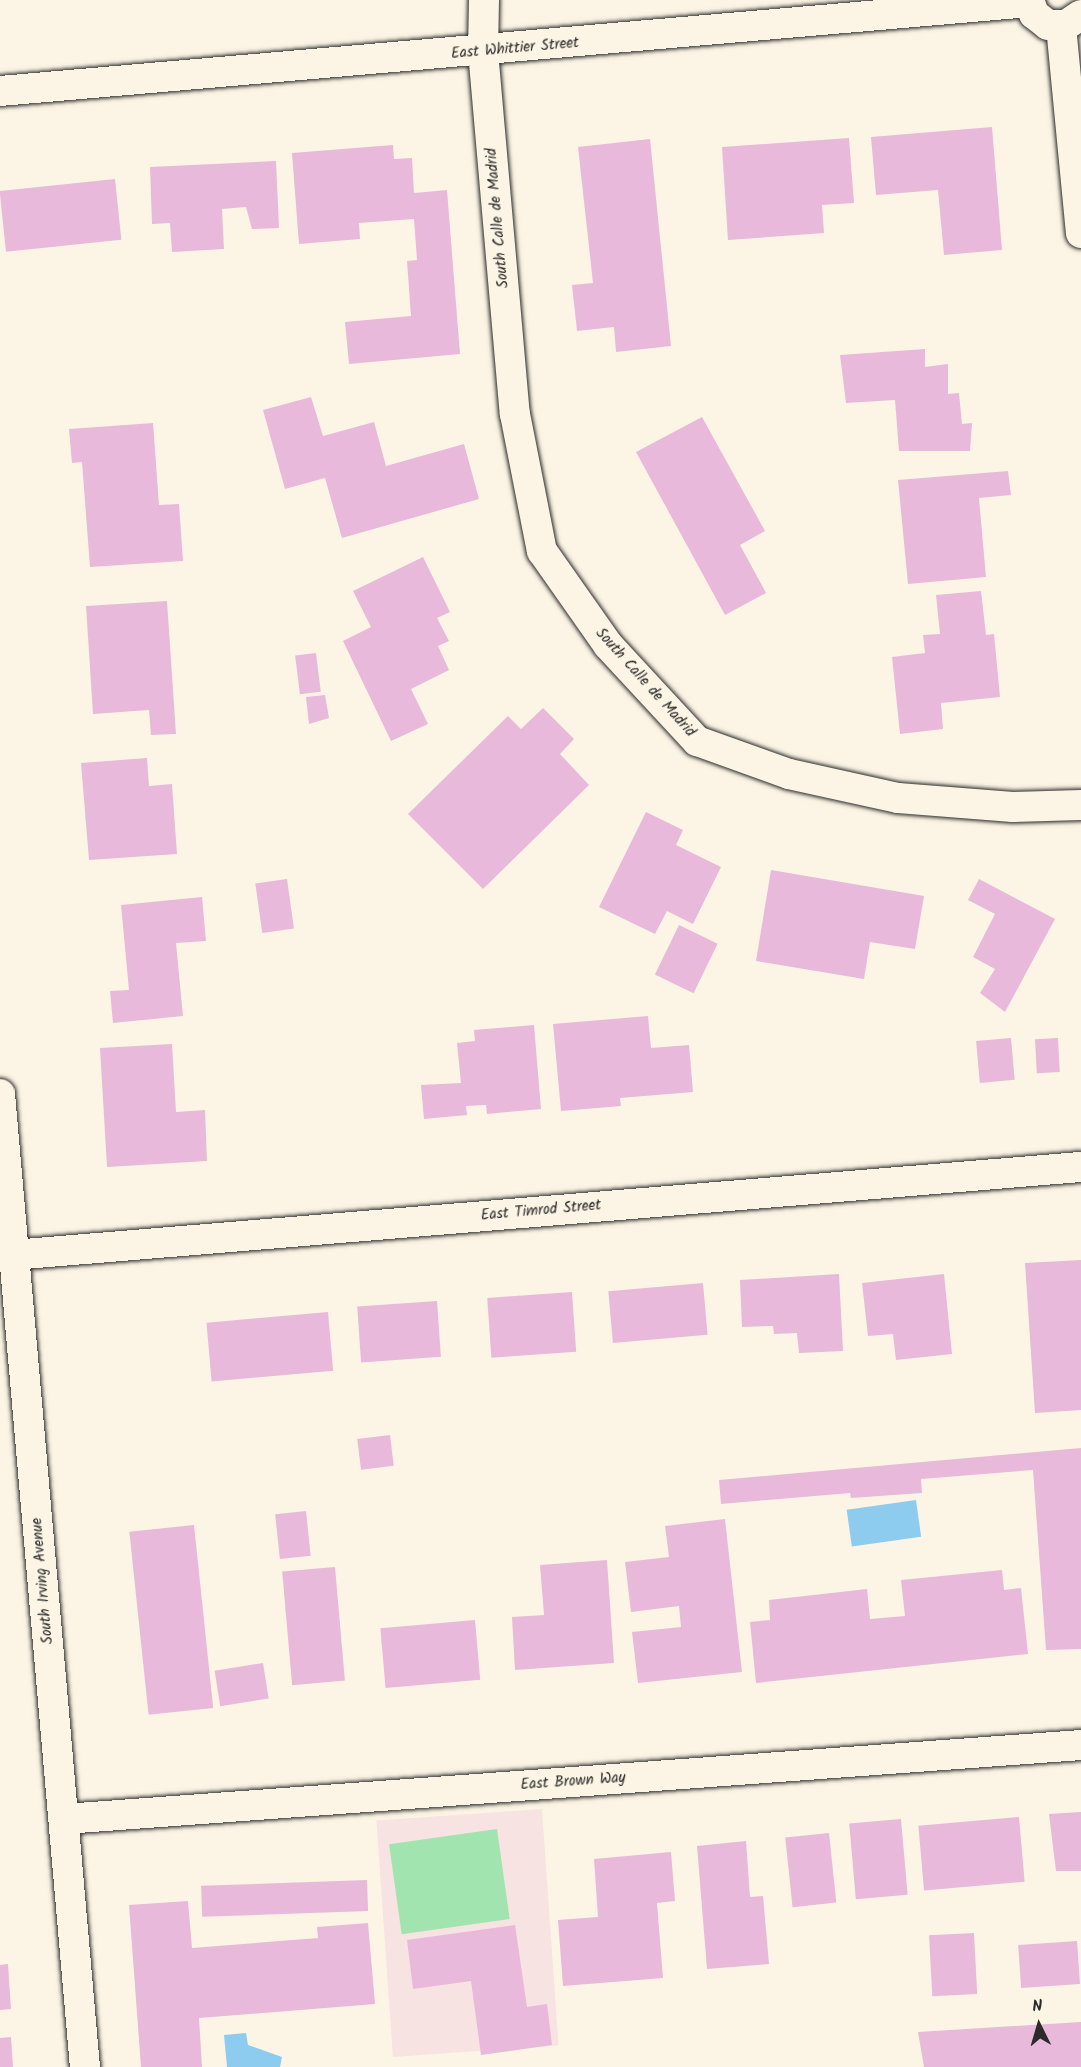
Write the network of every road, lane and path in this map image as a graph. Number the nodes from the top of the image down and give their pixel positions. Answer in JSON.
{"nodes":[{"id":1,"x":484,"y":0,"type":"edge"},
{"id":2,"x":1030,"y":1,"type":"edge"},
{"id":3,"x":1071,"y":20,"type":"edge"},
{"id":4,"x":483,"y":51,"type":"junction"},
{"id":5,"x":0,"y":91,"type":"edge"},
{"id":6,"x":1081,"y":232,"type":"edge"},
{"id":7,"x":1081,"y":805,"type":"edge"},
{"id":8,"x":0,"y":1094,"type":"edge"},
{"id":9,"x":1081,"y":1167,"type":"edge"},
{"id":10,"x":7,"y":1255,"type":"edge"},
{"id":11,"x":1081,"y":1745,"type":"edge"},
{"id":12,"x":64,"y":1819,"type":"junction"},
{"id":13,"x":85,"y":2067,"type":"edge"}],
"edges":[{"from":1,"to":4,"type":"street","name":"South Calle de Madrid"},
{"from":2,"to":3,"type":"street"},
{"from":2,"to":4,"type":"street","name":"East Whittier Street"},
{"from":3,"to":6,"type":"street"},
{"from":4,"to":5,"type":"street","name":"East Whittier Street"},
{"from":4,"to":7,"type":"street","name":"South Calle de Madrid"},
{"from":8,"to":10,"type":"street","name":"South Irving Avenue"},
{"from":9,"to":10,"type":"street","name":"East Timrod Street"},
{"from":10,"to":12,"type":"street","name":"South Irving Avenue"},
{"from":11,"to":12,"type":"street","name":"East Brown Way"},
{"from":12,"to":13,"type":"street","name":"South Irving Avenue"}]}
